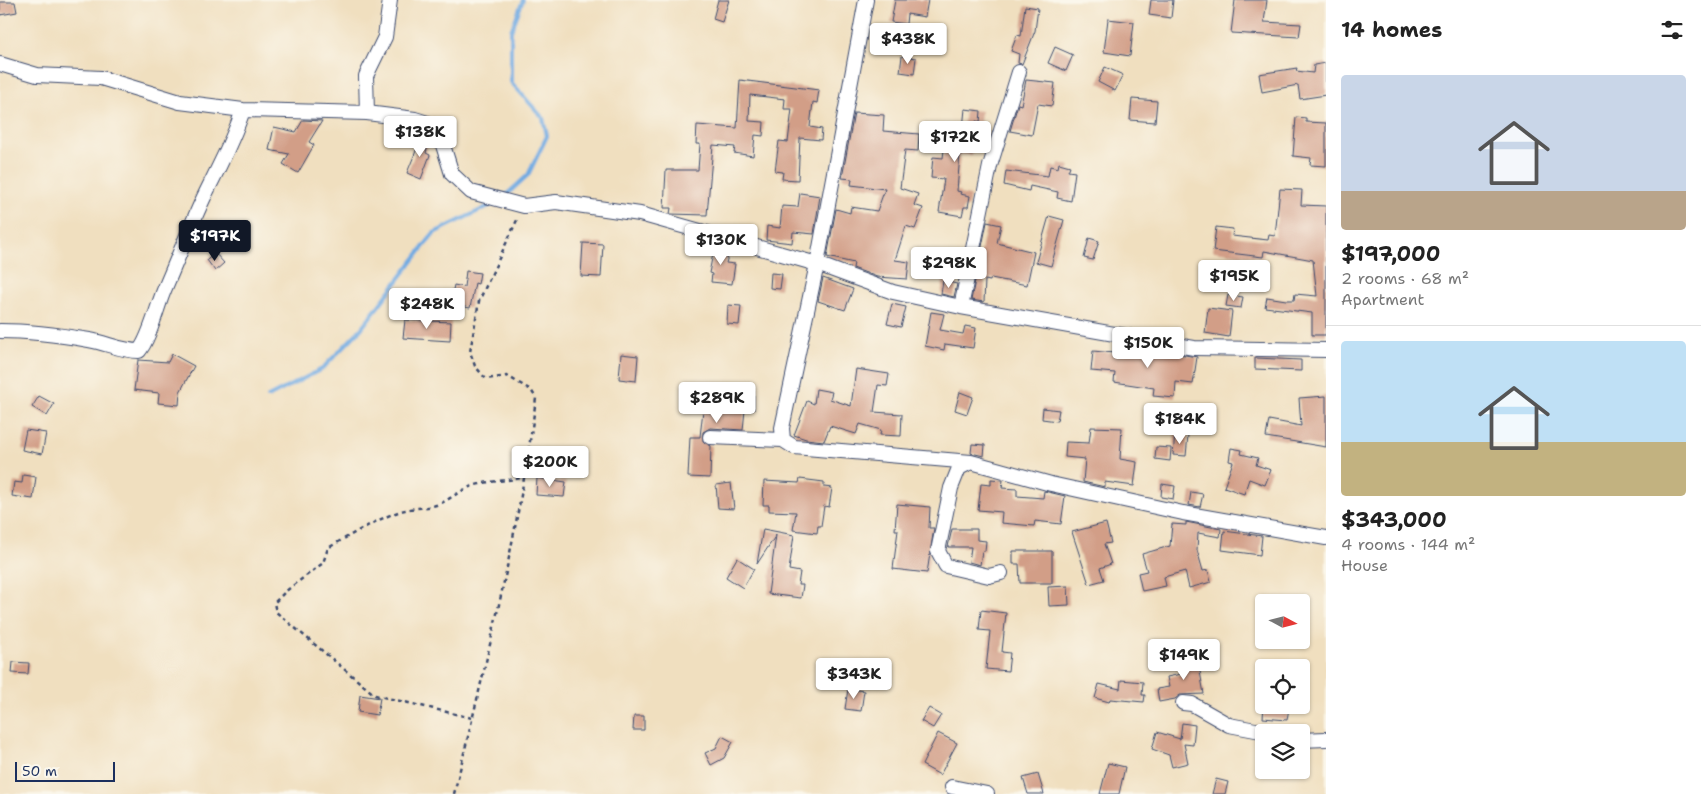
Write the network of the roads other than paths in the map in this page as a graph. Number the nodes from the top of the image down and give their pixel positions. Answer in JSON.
{"nodes":[{"id":1,"x":390,"y":0,"type":"edge"},
{"id":2,"x":866,"y":0,"type":"edge"},
{"id":3,"x":0,"y":64,"type":"edge"},
{"id":4,"x":1018,"y":72,"type":"dead end"},
{"id":5,"x":243,"y":110,"type":"junction"},
{"id":6,"x":368,"y":113,"type":"junction"},
{"id":7,"x":817,"y":264,"type":"junction"},
{"id":8,"x":960,"y":307,"type":"junction"},
{"id":9,"x":0,"y":332,"type":"edge"},
{"id":10,"x":1326,"y":350,"type":"edge"},
{"id":11,"x":710,"y":437,"type":"dead end"},
{"id":12,"x":783,"y":440,"type":"junction"},
{"id":13,"x":971,"y":462,"type":"junction"},
{"id":14,"x":1326,"y":538,"type":"edge"},
{"id":15,"x":1002,"y":573,"type":"dead end"},
{"id":16,"x":1183,"y":703,"type":"dead end"},
{"id":17,"x":1255,"y":730,"type":"edge"},
{"id":18,"x":1326,"y":739,"type":"edge"},
{"id":19,"x":1310,"y":740,"type":"edge"},
{"id":20,"x":952,"y":787,"type":"dead end"},
{"id":21,"x":987,"y":794,"type":"edge"}],
"edges":[{"from":1,"to":6,"type":"street"},
{"from":2,"to":7,"type":"street"},
{"from":3,"to":5,"type":"street"},
{"from":4,"to":8,"type":"street"},
{"from":5,"to":6,"type":"street"},
{"from":5,"to":9,"type":"street"},
{"from":6,"to":7,"type":"street"},
{"from":7,"to":8,"type":"street"},
{"from":7,"to":12,"type":"street"},
{"from":8,"to":10,"type":"street"},
{"from":11,"to":12,"type":"street"},
{"from":12,"to":13,"type":"street"},
{"from":13,"to":14,"type":"street"},
{"from":13,"to":15,"type":"street"},
{"from":16,"to":17,"type":"street"},
{"from":18,"to":19,"type":"street"},
{"from":20,"to":21,"type":"street"}]}
